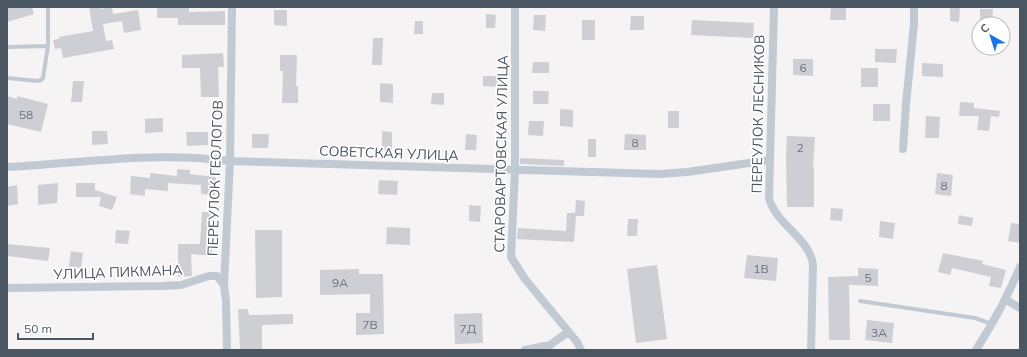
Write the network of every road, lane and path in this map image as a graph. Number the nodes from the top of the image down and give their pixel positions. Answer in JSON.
{"nodes":[{"id":1,"x":48,"y":7,"type":"edge"},
{"id":2,"x":232,"y":7,"type":"edge"},
{"id":3,"x":515,"y":7,"type":"edge"},
{"id":4,"x":774,"y":7,"type":"edge"},
{"id":5,"x":914,"y":7,"type":"edge"},
{"id":6,"x":48,"y":46,"type":"junction"},
{"id":7,"x":7,"y":47,"type":"edge"},
{"id":8,"x":7,"y":78,"type":"edge"},
{"id":9,"x":903,"y":149,"type":"dead end"},
{"id":10,"x":770,"y":160,"type":"junction"},
{"id":11,"x":230,"y":161,"type":"junction"},
{"id":12,"x":7,"y":167,"type":"edge"},
{"id":13,"x":514,"y":170,"type":"junction"},
{"id":14,"x":1020,"y":267,"type":"edge"},
{"id":15,"x":224,"y":285,"type":"junction"},
{"id":16,"x":7,"y":288,"type":"edge"},
{"id":17,"x":1005,"y":299,"type":"junction"},
{"id":18,"x":860,"y":301,"type":"dead end"},
{"id":19,"x":1020,"y":308,"type":"edge"},
{"id":20,"x":992,"y":324,"type":"junction"},
{"id":21,"x":568,"y":332,"type":"junction"},
{"id":22,"x":227,"y":350,"type":"edge"},
{"id":23,"x":525,"y":350,"type":"edge"},
{"id":24,"x":581,"y":350,"type":"edge"},
{"id":25,"x":811,"y":350,"type":"edge"},
{"id":26,"x":976,"y":350,"type":"edge"}],
"edges":[{"from":1,"to":6,"type":"lane"},
{"from":2,"to":11,"type":"street","name":"ПЕРЕУЛОК ГЕОЛОГОВ"},
{"from":3,"to":13,"type":"street","name":"СТАРОВАРТОВСКАЯ УЛИЦА"},
{"from":4,"to":10,"type":"street","name":"ПЕРЕУЛОК ЛЕСНИКОВ"},
{"from":5,"to":9,"type":"street"},
{"from":6,"to":7,"type":"lane"},
{"from":6,"to":8,"type":"lane"},
{"from":10,"to":13,"type":"street","name":"СОВЕТСКАЯ УЛИЦА"},
{"from":10,"to":25,"type":"street","name":"ПЕРЕУЛОК ЛЕСНИКОВ"},
{"from":11,"to":12,"type":"street","name":"СОВЕТСКАЯ УЛИЦА"},
{"from":11,"to":13,"type":"street","name":"СОВЕТСКАЯ УЛИЦА"},
{"from":11,"to":15,"type":"street","name":"ПЕРЕУЛОК ГЕОЛОГОВ"},
{"from":13,"to":21,"type":"street","name":"СТАРОВАРТОВСКАЯ УЛИЦА"},
{"from":14,"to":17,"type":"street"},
{"from":15,"to":16,"type":"street","name":"УЛИЦА ПИКМАНА"},
{"from":15,"to":22,"type":"street","name":"ПЕРЕУЛОК ГЕОЛОГОВ"},
{"from":17,"to":19,"type":"street"},
{"from":17,"to":20,"type":"street"},
{"from":18,"to":20,"type":"lane"},
{"from":20,"to":26,"type":"street"},
{"from":21,"to":23,"type":"street"},
{"from":21,"to":24,"type":"street","name":"СТАРОВАРТОВСКАЯ УЛИЦА"}]}
